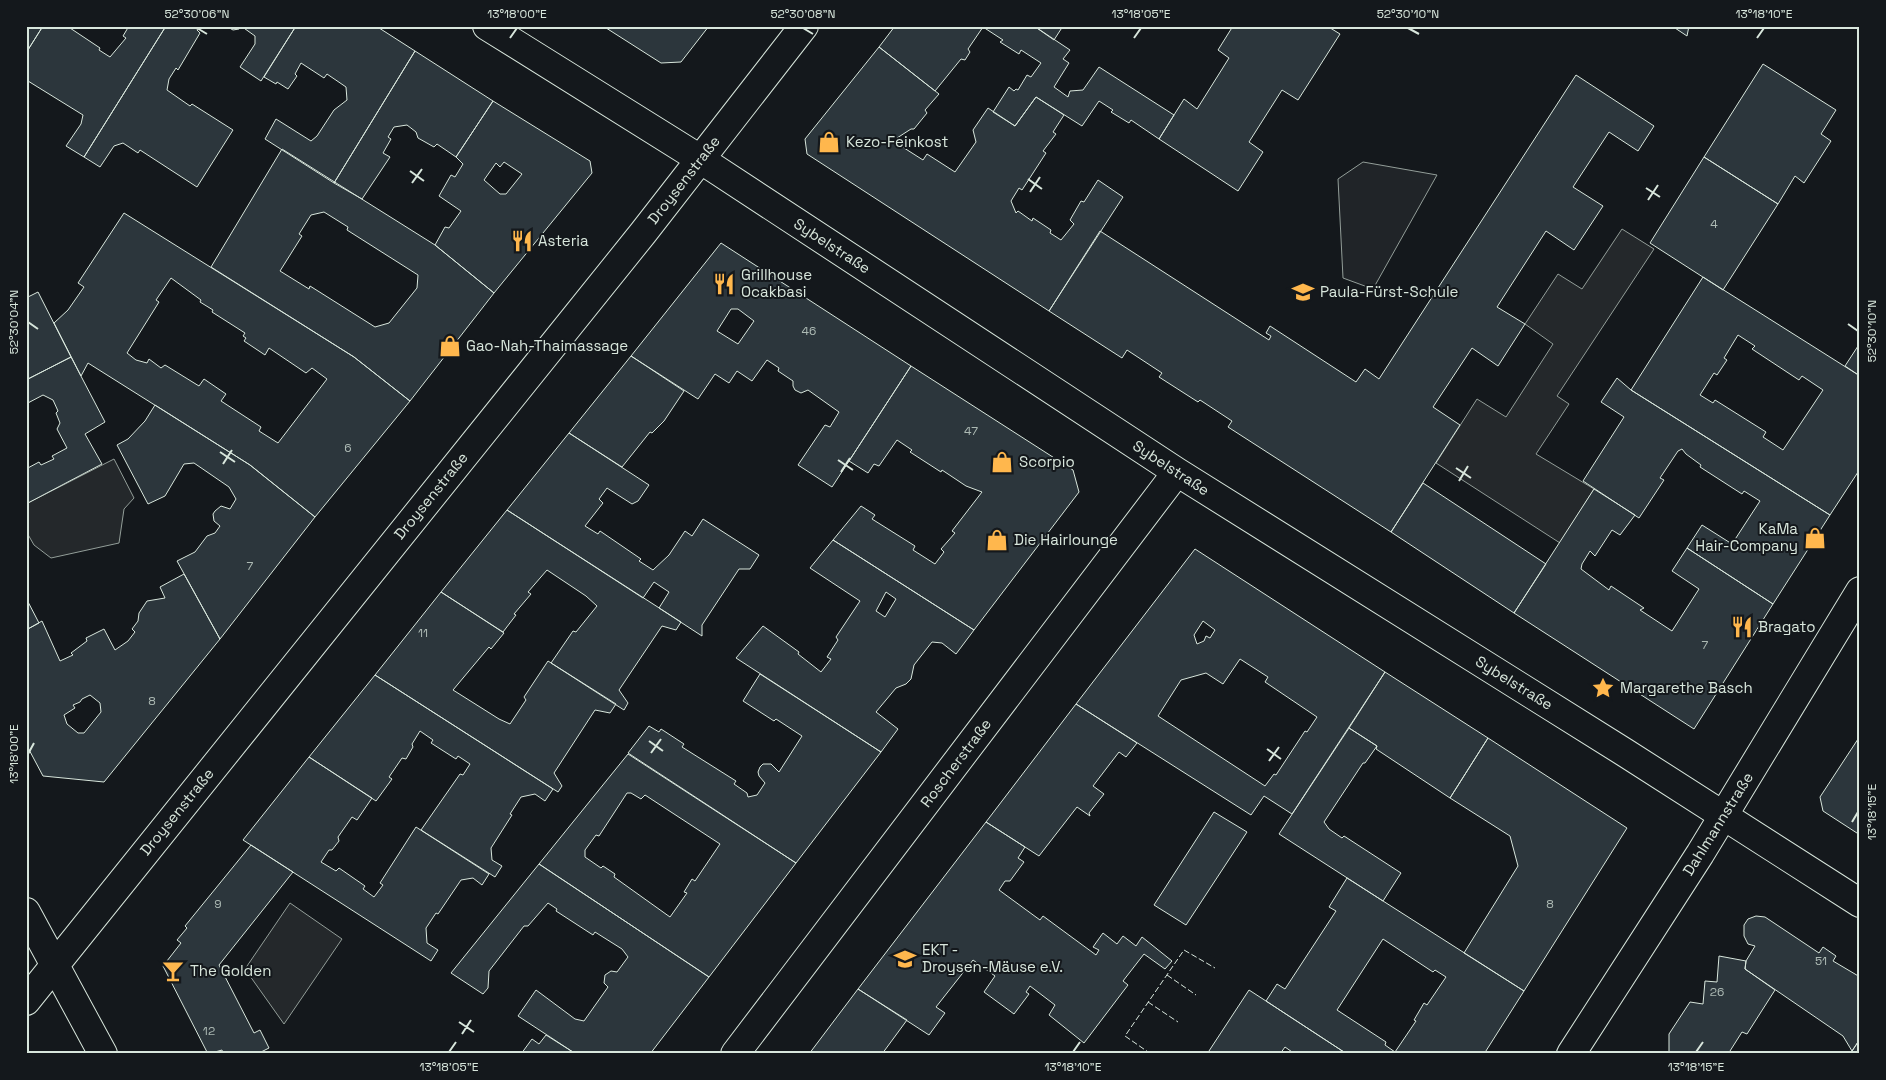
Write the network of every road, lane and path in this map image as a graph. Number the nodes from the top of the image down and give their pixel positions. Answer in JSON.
{"nodes":[{"id":1,"x":487,"y":26,"type":"edge"},
{"id":2,"x":804,"y":26,"type":"edge"},
{"id":3,"x":700,"y":159,"type":"junction"},
{"id":4,"x":1177,"y":472,"type":"junction"},
{"id":5,"x":1860,"y":591,"type":"edge"},
{"id":6,"x":1723,"y":816,"type":"junction"},
{"id":7,"x":1860,"y":903,"type":"edge"},
{"id":8,"x":26,"y":912,"type":"edge"},
{"id":9,"x":55,"y":964,"type":"junction"},
{"id":10,"x":26,"y":1001,"type":"edge"},
{"id":11,"x":103,"y":1054,"type":"edge"},
{"id":12,"x":735,"y":1054,"type":"edge"},
{"id":13,"x":1571,"y":1054,"type":"edge"}],
"edges":[{"from":1,"to":3,"type":"street","name":"Sybelstraße"},
{"from":2,"to":3,"type":"street","name":"Droysenstraße"},
{"from":3,"to":4,"type":"street","name":"Sybelstraße"},
{"from":3,"to":9,"type":"street","name":"Droysenstraße"},
{"from":4,"to":6,"type":"street","name":"Sybelstraße"},
{"from":4,"to":12,"type":"street","name":"Roscherstraße"},
{"from":5,"to":6,"type":"street","name":"Dahlmannstraße"},
{"from":6,"to":7,"type":"street","name":"Sybelstraße"},
{"from":6,"to":13,"type":"street","name":"Dahlmannstraße"},
{"from":8,"to":9,"type":"street"},
{"from":9,"to":10,"type":"street","name":"Droysenstraße"},
{"from":9,"to":11,"type":"street"}]}
